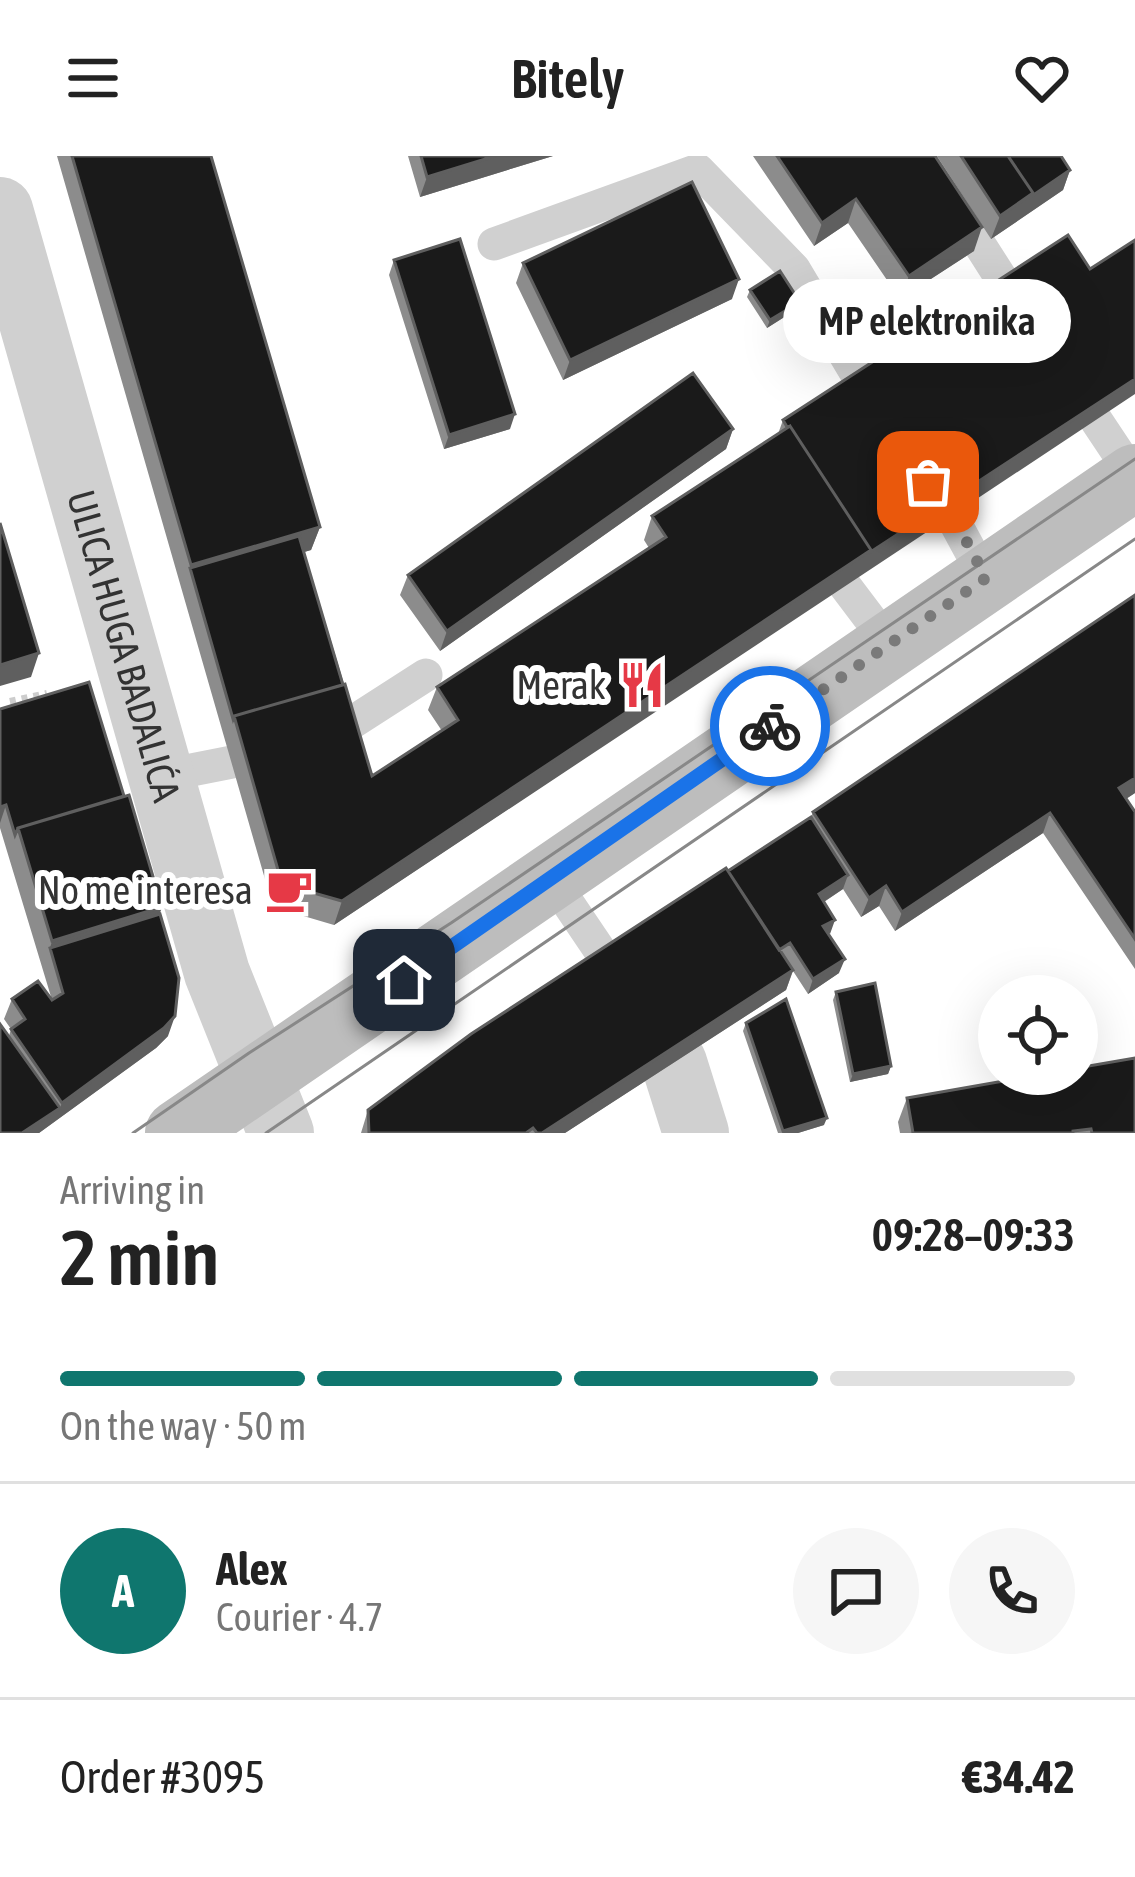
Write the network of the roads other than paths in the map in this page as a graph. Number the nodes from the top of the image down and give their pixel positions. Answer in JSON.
{"nodes":[{"id":1,"x":923,"y":156,"type":"edge"},
{"id":2,"x":3,"y":236,"type":"edge"},
{"id":3,"x":494,"y":244,"type":"dead end"},
{"id":4,"x":1008,"y":289,"type":"edge"},
{"id":5,"x":1096,"y":420,"type":"edge"},
{"id":6,"x":1134,"y":477,"type":"edge"},
{"id":7,"x":809,"y":536,"type":"edge"},
{"id":8,"x":986,"y":578,"type":"junction"},
{"id":9,"x":889,"y":644,"type":"junction"},
{"id":10,"x":426,"y":675,"type":"dead end"},
{"id":11,"x":342,"y":729,"type":"edge"},
{"id":12,"x":232,"y":762,"type":"edge"},
{"id":13,"x":161,"y":776,"type":"junction"},
{"id":14,"x":551,"y":878,"type":"junction"},
{"id":15,"x":607,"y":961,"type":"edge"},
{"id":16,"x":674,"y":1063,"type":"edge"},
{"id":17,"x":270,"y":1106,"type":"edge"},
{"id":18,"x":178,"y":1133,"type":"edge"},
{"id":19,"x":696,"y":1133,"type":"edge"}],
"edges":[{"from":1,"to":4,"type":"lane"},
{"from":2,"to":13,"type":"street","name":"ULICA HUGA BADALIĆA"},
{"from":3,"to":8,"type":"lane"},
{"from":5,"to":6,"type":"lane"},
{"from":6,"to":8,"type":"street"},
{"from":7,"to":9,"type":"lane"},
{"from":8,"to":9,"type":"street"},
{"from":9,"to":14,"type":"street"},
{"from":10,"to":11,"type":"lane"},
{"from":12,"to":13,"type":"lane"},
{"from":13,"to":17,"type":"street","name":"ULICA HUGA BADALIĆA"},
{"from":14,"to":15,"type":"lane"},
{"from":14,"to":17,"type":"street"},
{"from":16,"to":19,"type":"street"},
{"from":17,"to":18,"type":"street"}]}
